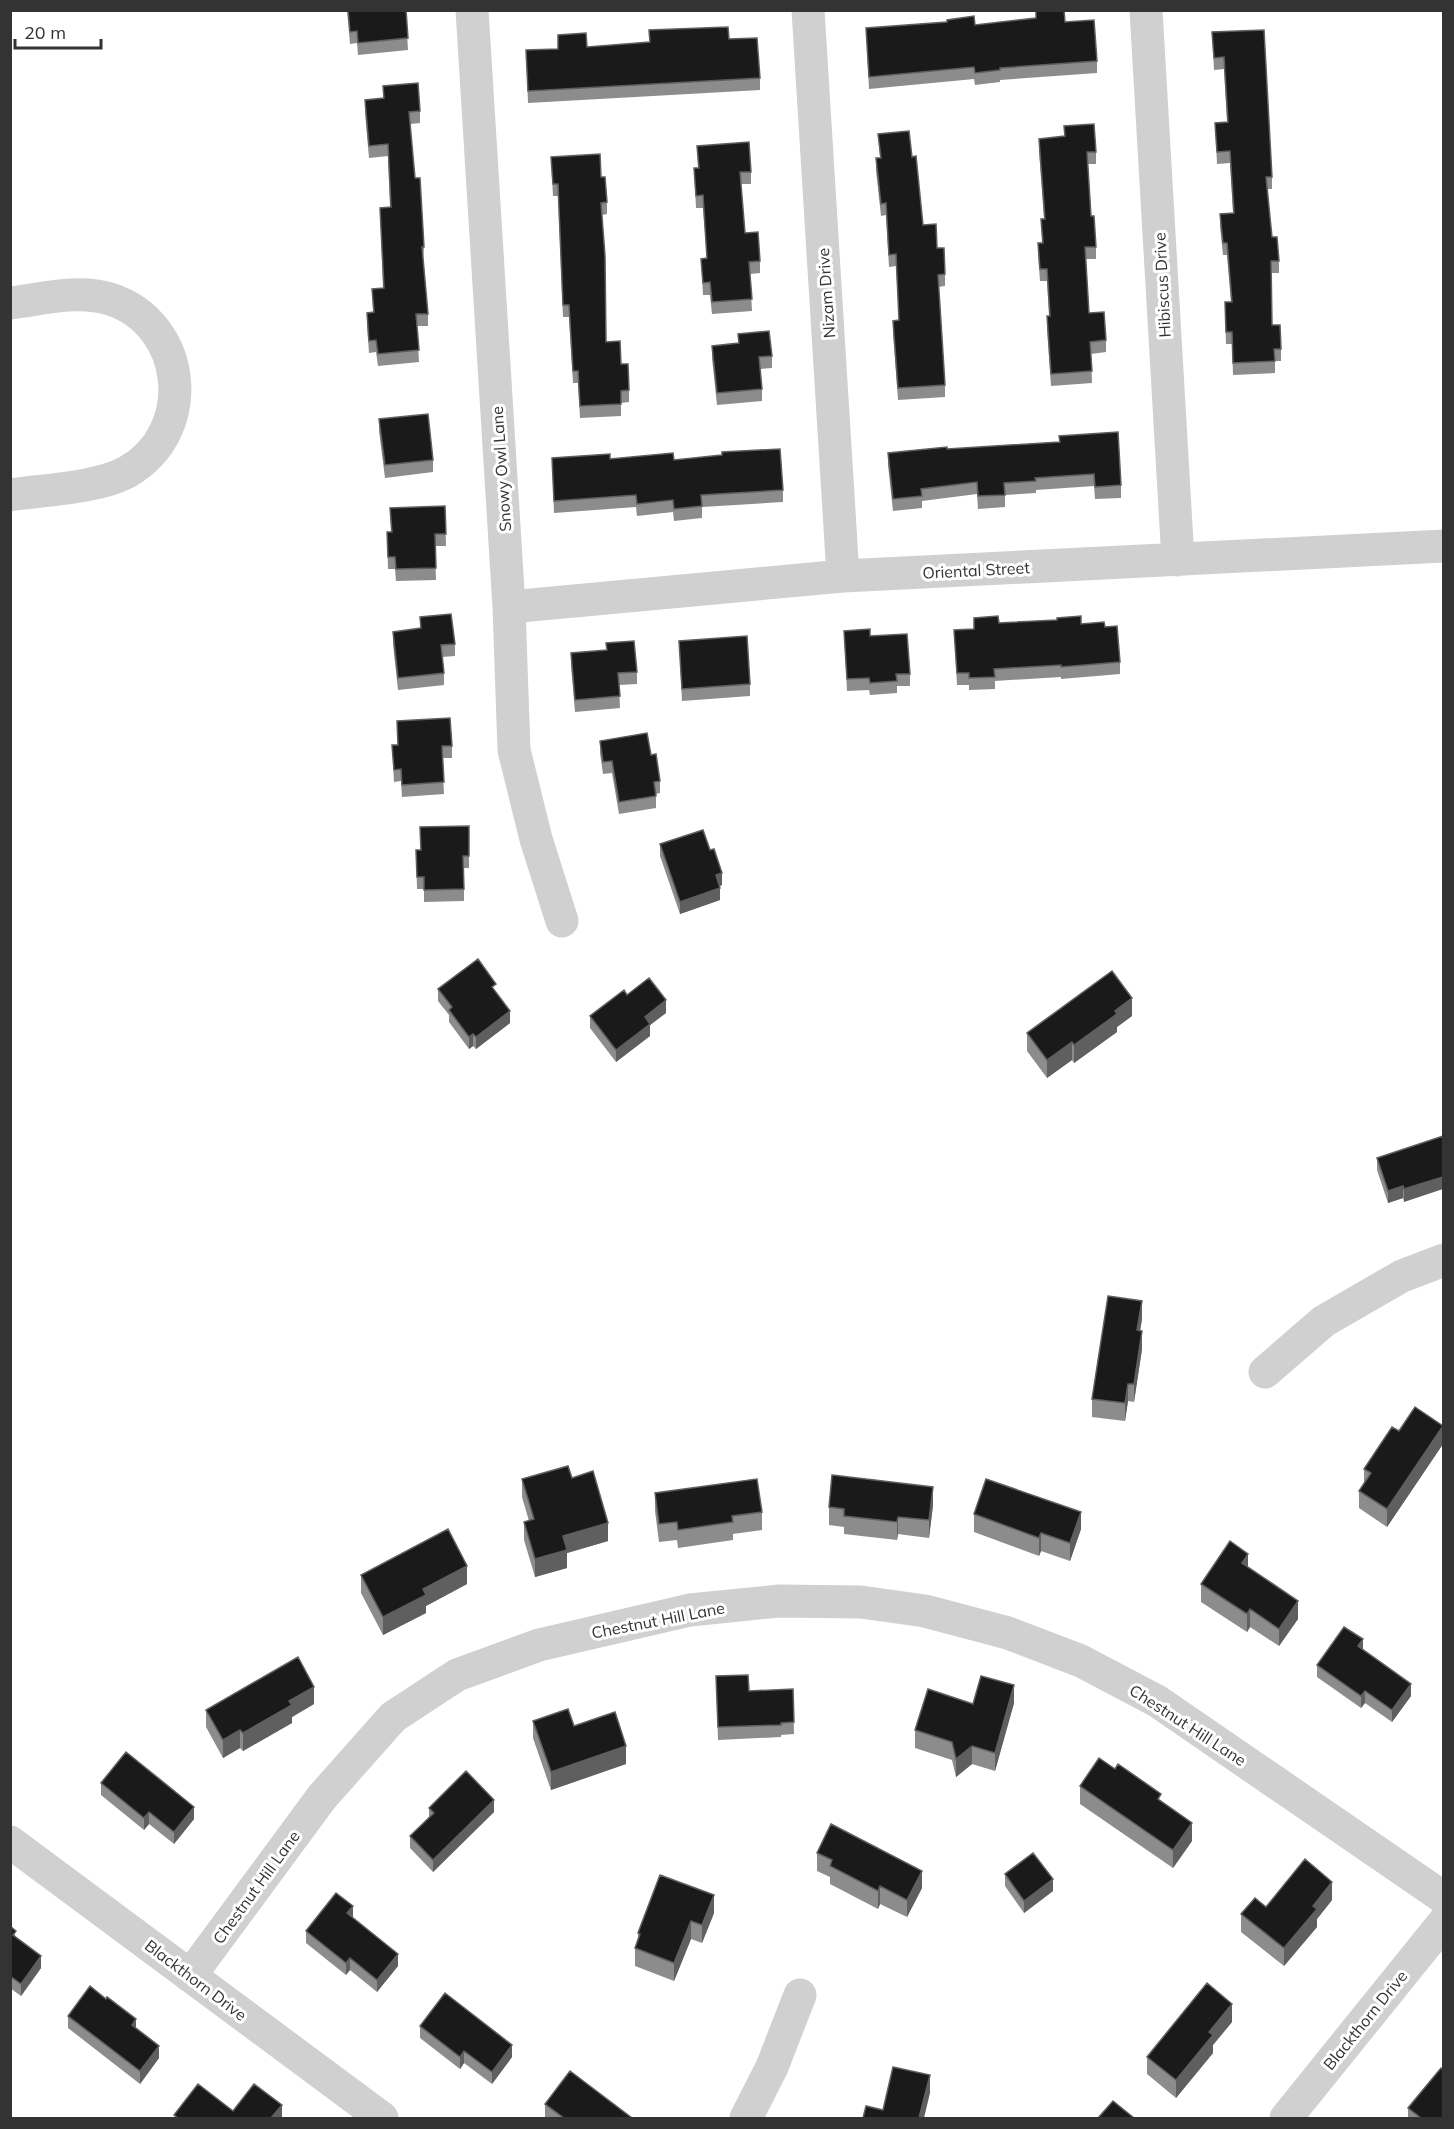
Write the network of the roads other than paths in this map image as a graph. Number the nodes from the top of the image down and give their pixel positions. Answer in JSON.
{"nodes":[{"id":1,"x":472,"y":10,"type":"edge"},
{"id":2,"x":808,"y":10,"type":"edge"},
{"id":3,"x":1146,"y":10,"type":"edge"},
{"id":4,"x":10,"y":303,"type":"edge"},
{"id":5,"x":10,"y":495,"type":"edge"},
{"id":6,"x":1443,"y":546,"type":"edge"},
{"id":7,"x":1178,"y":560,"type":"junction"},
{"id":8,"x":843,"y":576,"type":"junction"},
{"id":9,"x":509,"y":607,"type":"junction"},
{"id":10,"x":562,"y":921,"type":"dead end"},
{"id":11,"x":1443,"y":1260,"type":"edge"},
{"id":12,"x":1265,"y":1372,"type":"dead end"},
{"id":13,"x":10,"y":1842,"type":"edge"},
{"id":14,"x":1443,"y":1898,"type":"edge"},
{"id":15,"x":1443,"y":1922,"type":"edge"},
{"id":16,"x":190,"y":1976,"type":"junction"},
{"id":17,"x":800,"y":1995,"type":"dead end"},
{"id":18,"x":382,"y":2118,"type":"edge"},
{"id":19,"x":746,"y":2118,"type":"edge"},
{"id":20,"x":1286,"y":2118,"type":"edge"}],
"edges":[{"from":1,"to":9,"type":"street","name":"Snowy Owl Lane"},
{"from":2,"to":8,"type":"street","name":"Nizam Drive"},
{"from":3,"to":7,"type":"street","name":"Hibiscus Drive"},
{"from":4,"to":5,"type":"street"},
{"from":6,"to":7,"type":"street","name":"Oriental Street"},
{"from":7,"to":8,"type":"street","name":"Oriental Street"},
{"from":8,"to":9,"type":"street","name":"Oriental Street"},
{"from":9,"to":10,"type":"street","name":"Snowy Owl Lane"},
{"from":11,"to":12,"type":"street"},
{"from":13,"to":16,"type":"street","name":"Blackthorn Drive"},
{"from":14,"to":16,"type":"street","name":"Chestnut Hill Lane"},
{"from":15,"to":20,"type":"street","name":"Blackthorn Drive"},
{"from":16,"to":18,"type":"street","name":"Blackthorn Drive"},
{"from":17,"to":19,"type":"street"}]}
